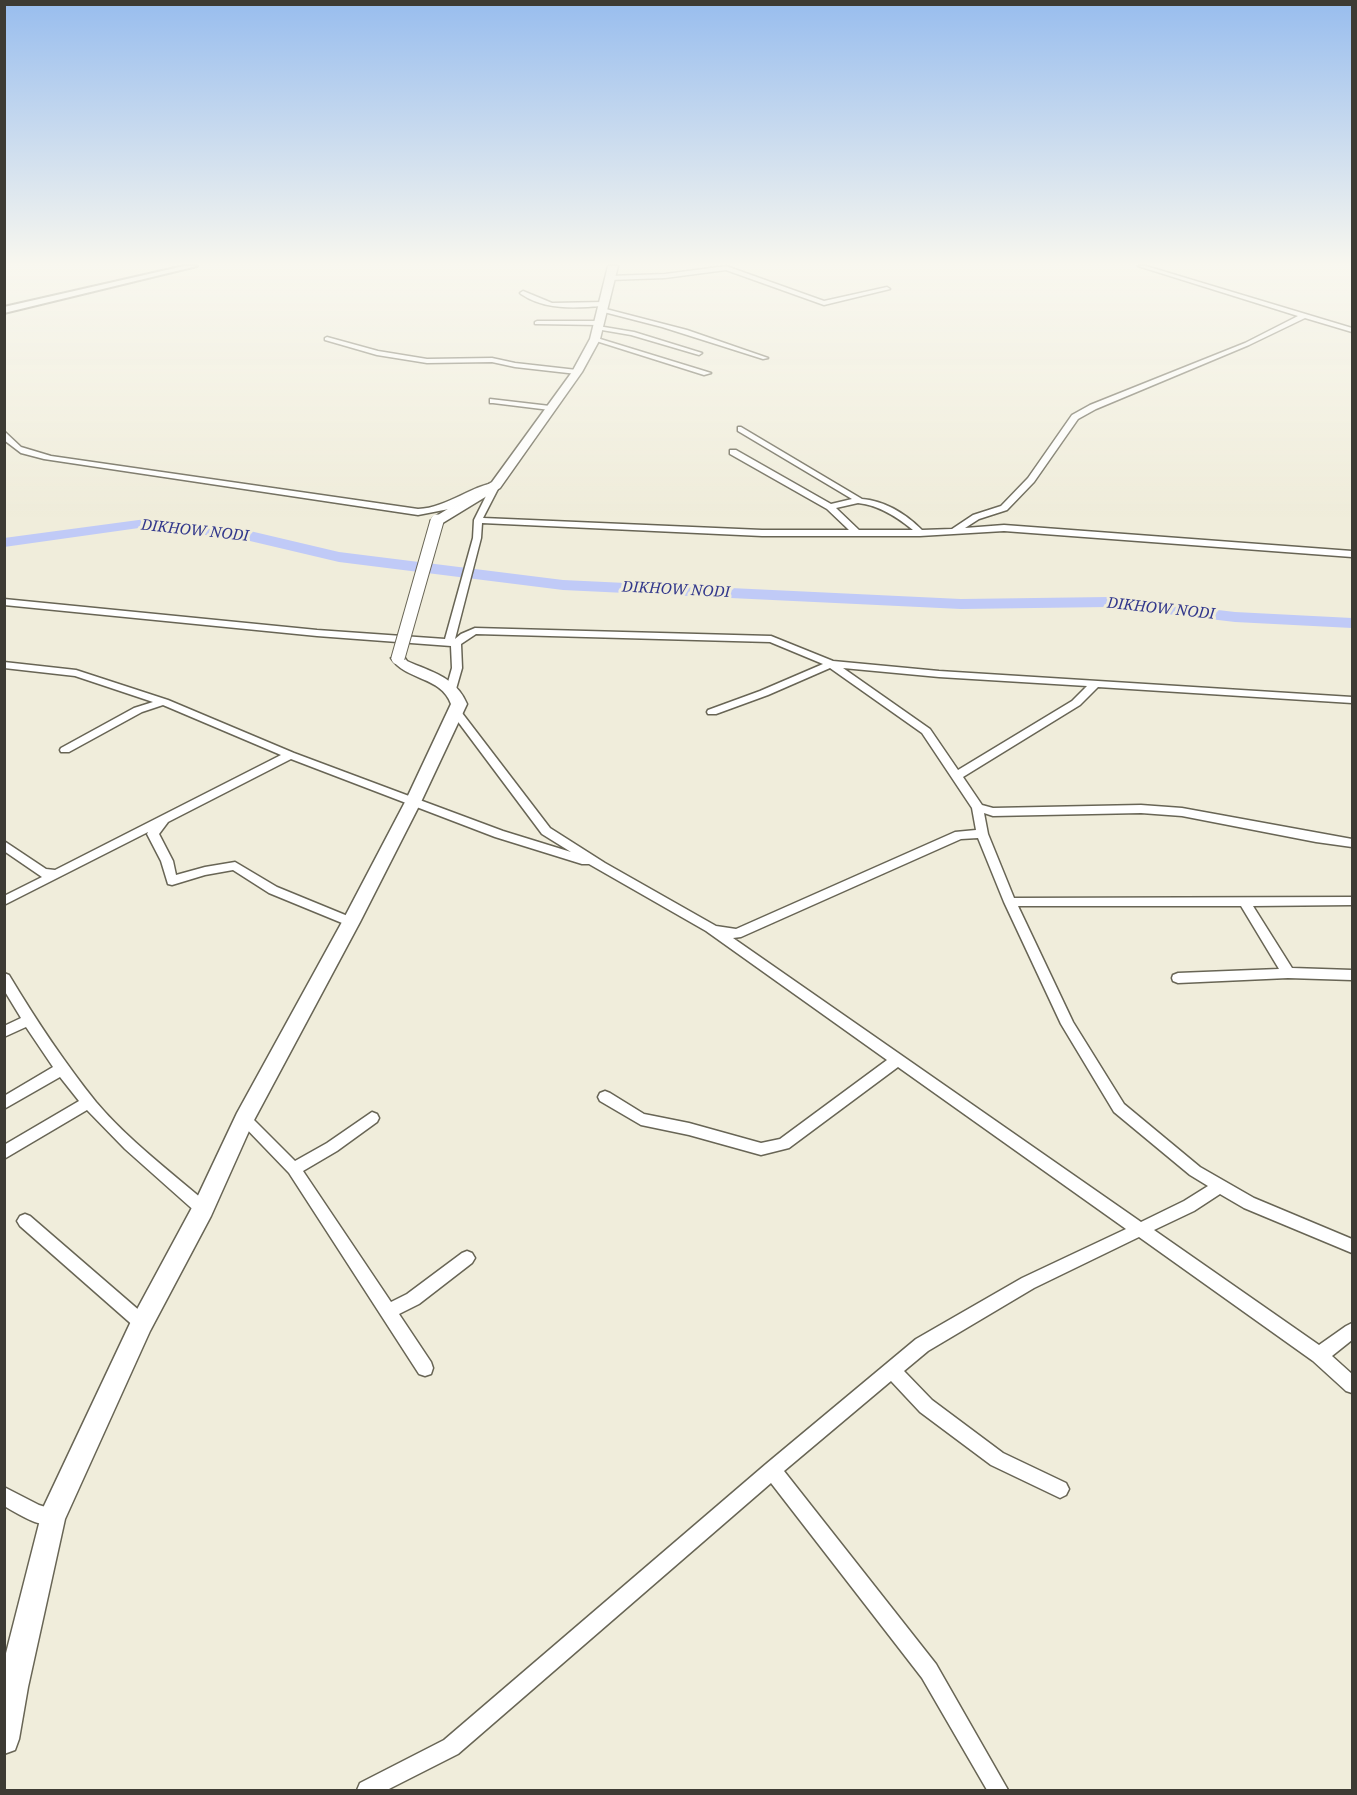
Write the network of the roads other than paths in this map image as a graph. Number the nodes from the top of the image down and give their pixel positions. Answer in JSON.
{"nodes":[{"id":1,"x":365,"y":350,"type":"edge"},
{"id":2,"x":588,"y":350,"type":"edge"},
{"id":3,"x":648,"y":350,"type":"edge"},
{"id":4,"x":688,"y":350,"type":"edge"},
{"id":5,"x":741,"y":350,"type":"edge"},
{"id":6,"x":1233,"y":350,"type":"edge"},
{"id":7,"x":699,"y":353,"type":"dead end"},
{"id":8,"x":765,"y":358,"type":"dead end"},
{"id":9,"x":577,"y":372,"type":"junction"},
{"id":10,"x":707,"y":373,"type":"dead end"},
{"id":11,"x":493,"y":401,"type":"dead end"},
{"id":12,"x":550,"y":408,"type":"junction"},
{"id":13,"x":741,"y":429,"type":"dead end"},
{"id":14,"x":4,"y":433,"type":"edge"},
{"id":15,"x":733,"y":452,"type":"dead end"},
{"id":16,"x":496,"y":485,"type":"junction"},
{"id":17,"x":860,"y":501,"type":"junction"},
{"id":18,"x":830,"y":507,"type":"junction"},
{"id":19,"x":478,"y":520,"type":"junction"},
{"id":20,"x":951,"y":531,"type":"junction"},
{"id":21,"x":857,"y":533,"type":"junction"},
{"id":22,"x":920,"y":533,"type":"junction"},
{"id":23,"x":1353,"y":554,"type":"edge"},
{"id":24,"x":4,"y":602,"type":"edge"},
{"id":25,"x":452,"y":640,"type":"junction"},
{"id":26,"x":831,"y":664,"type":"junction"},
{"id":27,"x":4,"y":667,"type":"edge"},
{"id":28,"x":1095,"y":684,"type":"junction"},
{"id":29,"x":451,"y":689,"type":"junction"},
{"id":30,"x":1353,"y":700,"type":"edge"},
{"id":31,"x":164,"y":702,"type":"junction"},
{"id":32,"x":455,"y":711,"type":"junction"},
{"id":33,"x":712,"y":712,"type":"dead end"},
{"id":34,"x":65,"y":750,"type":"dead end"},
{"id":35,"x":290,"y":755,"type":"junction"},
{"id":36,"x":956,"y":776,"type":"junction"},
{"id":37,"x":413,"y":802,"type":"junction"},
{"id":38,"x":978,"y":808,"type":"junction"},
{"id":39,"x":163,"y":821,"type":"junction"},
{"id":40,"x":982,"y":834,"type":"junction"},
{"id":41,"x":1353,"y":843,"type":"edge"},
{"id":42,"x":4,"y":845,"type":"edge"},
{"id":43,"x":601,"y":866,"type":"junction"},
{"id":44,"x":57,"y":874,"type":"junction"},
{"id":45,"x":4,"y":901,"type":"edge"},
{"id":46,"x":1244,"y":901,"type":"junction"},
{"id":47,"x":1353,"y":901,"type":"edge"},
{"id":48,"x":1010,"y":902,"type":"junction"},
{"id":49,"x":351,"y":922,"type":"junction"},
{"id":50,"x":710,"y":928,"type":"junction"},
{"id":51,"x":1288,"y":973,"type":"junction"},
{"id":52,"x":1353,"y":975,"type":"edge"},
{"id":53,"x":4,"y":978,"type":"edge"},
{"id":54,"x":1178,"y":978,"type":"dead end"},
{"id":55,"x":28,"y":1020,"type":"junction"},
{"id":56,"x":4,"y":1032,"type":"edge"},
{"id":57,"x":897,"y":1060,"type":"junction"},
{"id":58,"x":64,"y":1068,"type":"junction"},
{"id":59,"x":605,"y":1097,"type":"dead end"},
{"id":60,"x":89,"y":1102,"type":"junction"},
{"id":61,"x":4,"y":1103,"type":"edge"},
{"id":62,"x":372,"y":1118,"type":"dead end"},
{"id":63,"x":244,"y":1119,"type":"junction"},
{"id":64,"x":4,"y":1153,"type":"edge"},
{"id":65,"x":294,"y":1169,"type":"junction"},
{"id":66,"x":1220,"y":1186,"type":"junction"},
{"id":67,"x":203,"y":1209,"type":"junction"},
{"id":68,"x":25,"y":1221,"type":"dead end"},
{"id":69,"x":1138,"y":1231,"type":"junction"},
{"id":70,"x":1353,"y":1246,"type":"edge"},
{"id":71,"x":467,"y":1258,"type":"dead end"},
{"id":72,"x":389,"y":1311,"type":"junction"},
{"id":73,"x":142,"y":1323,"type":"junction"},
{"id":74,"x":1353,"y":1331,"type":"edge"},
{"id":75,"x":1319,"y":1355,"type":"junction"},
{"id":76,"x":426,"y":1368,"type":"dead end"},
{"id":77,"x":892,"y":1370,"type":"junction"},
{"id":78,"x":1353,"y":1385,"type":"edge"},
{"id":79,"x":772,"y":1470,"type":"junction"},
{"id":80,"x":1060,"y":1489,"type":"dead end"},
{"id":81,"x":4,"y":1496,"type":"edge"},
{"id":82,"x":52,"y":1517,"type":"junction"},
{"id":83,"x":9,"y":1688,"type":"edge"},
{"id":84,"x":4,"y":1739,"type":"edge"},
{"id":85,"x":367,"y":1791,"type":"edge"},
{"id":86,"x":998,"y":1791,"type":"edge"}],
"edges":[{"from":1,"to":9,"type":"street"},
{"from":2,"to":9,"type":"main road"},
{"from":3,"to":10,"type":"street"},
{"from":4,"to":7,"type":"street"},
{"from":5,"to":8,"type":"street"},
{"from":6,"to":20,"type":"street"},
{"from":9,"to":12,"type":"main road"},
{"from":11,"to":12,"type":"street"},
{"from":12,"to":16,"type":"main road"},
{"from":13,"to":17,"type":"street"},
{"from":14,"to":16,"type":"street"},
{"from":15,"to":18,"type":"street"},
{"from":16,"to":19,"type":"street"},
{"from":16,"to":29,"type":"main road","bridge":true},
{"from":17,"to":18,"type":"street"},
{"from":17,"to":22,"type":"street"},
{"from":18,"to":21,"type":"street"},
{"from":19,"to":21,"type":"street"},
{"from":19,"to":25,"type":"street"},
{"from":20,"to":22,"type":"street"},
{"from":20,"to":23,"type":"street"},
{"from":21,"to":22,"type":"street"},
{"from":24,"to":25,"type":"street"},
{"from":25,"to":26,"type":"street"},
{"from":25,"to":29,"type":"street"},
{"from":26,"to":28,"type":"street"},
{"from":26,"to":33,"type":"street"},
{"from":26,"to":36,"type":"street"},
{"from":27,"to":31,"type":"street"},
{"from":28,"to":30,"type":"street"},
{"from":28,"to":36,"type":"street"},
{"from":29,"to":32,"type":"main road"},
{"from":31,"to":34,"type":"street"},
{"from":31,"to":35,"type":"street"},
{"from":32,"to":37,"type":"main road"},
{"from":32,"to":43,"type":"street"},
{"from":35,"to":37,"type":"street"},
{"from":35,"to":39,"type":"street"},
{"from":36,"to":38,"type":"street"},
{"from":37,"to":43,"type":"street"},
{"from":37,"to":49,"type":"main road"},
{"from":38,"to":40,"type":"street"},
{"from":38,"to":41,"type":"street"},
{"from":39,"to":44,"type":"street"},
{"from":39,"to":49,"type":"street"},
{"from":40,"to":48,"type":"street"},
{"from":40,"to":50,"type":"street"},
{"from":42,"to":44,"type":"street"},
{"from":43,"to":50,"type":"street"},
{"from":44,"to":45,"type":"street"},
{"from":46,"to":47,"type":"street"},
{"from":46,"to":48,"type":"street"},
{"from":46,"to":51,"type":"street"},
{"from":48,"to":66,"type":"street"},
{"from":49,"to":63,"type":"main road"},
{"from":50,"to":57,"type":"street"},
{"from":51,"to":52,"type":"street"},
{"from":51,"to":54,"type":"street"},
{"from":53,"to":55,"type":"street"},
{"from":55,"to":56,"type":"street"},
{"from":55,"to":58,"type":"street"},
{"from":57,"to":59,"type":"street"},
{"from":57,"to":69,"type":"street"},
{"from":58,"to":60,"type":"street"},
{"from":58,"to":61,"type":"street"},
{"from":60,"to":64,"type":"street"},
{"from":60,"to":67,"type":"street"},
{"from":62,"to":65,"type":"street"},
{"from":63,"to":65,"type":"street"},
{"from":63,"to":67,"type":"main road"},
{"from":65,"to":72,"type":"street"},
{"from":66,"to":69,"type":"street"},
{"from":66,"to":70,"type":"street"},
{"from":67,"to":73,"type":"main road"},
{"from":68,"to":73,"type":"street"},
{"from":69,"to":75,"type":"street"},
{"from":69,"to":77,"type":"street"},
{"from":71,"to":72,"type":"street"},
{"from":72,"to":76,"type":"street"},
{"from":73,"to":82,"type":"main road"},
{"from":74,"to":75,"type":"street"},
{"from":75,"to":78,"type":"street"},
{"from":77,"to":79,"type":"street"},
{"from":77,"to":80,"type":"street"},
{"from":79,"to":85,"type":"street"},
{"from":79,"to":86,"type":"street"},
{"from":81,"to":82,"type":"street"},
{"from":82,"to":83,"type":"main road"},
{"from":83,"to":84,"type":"main road"}]}
